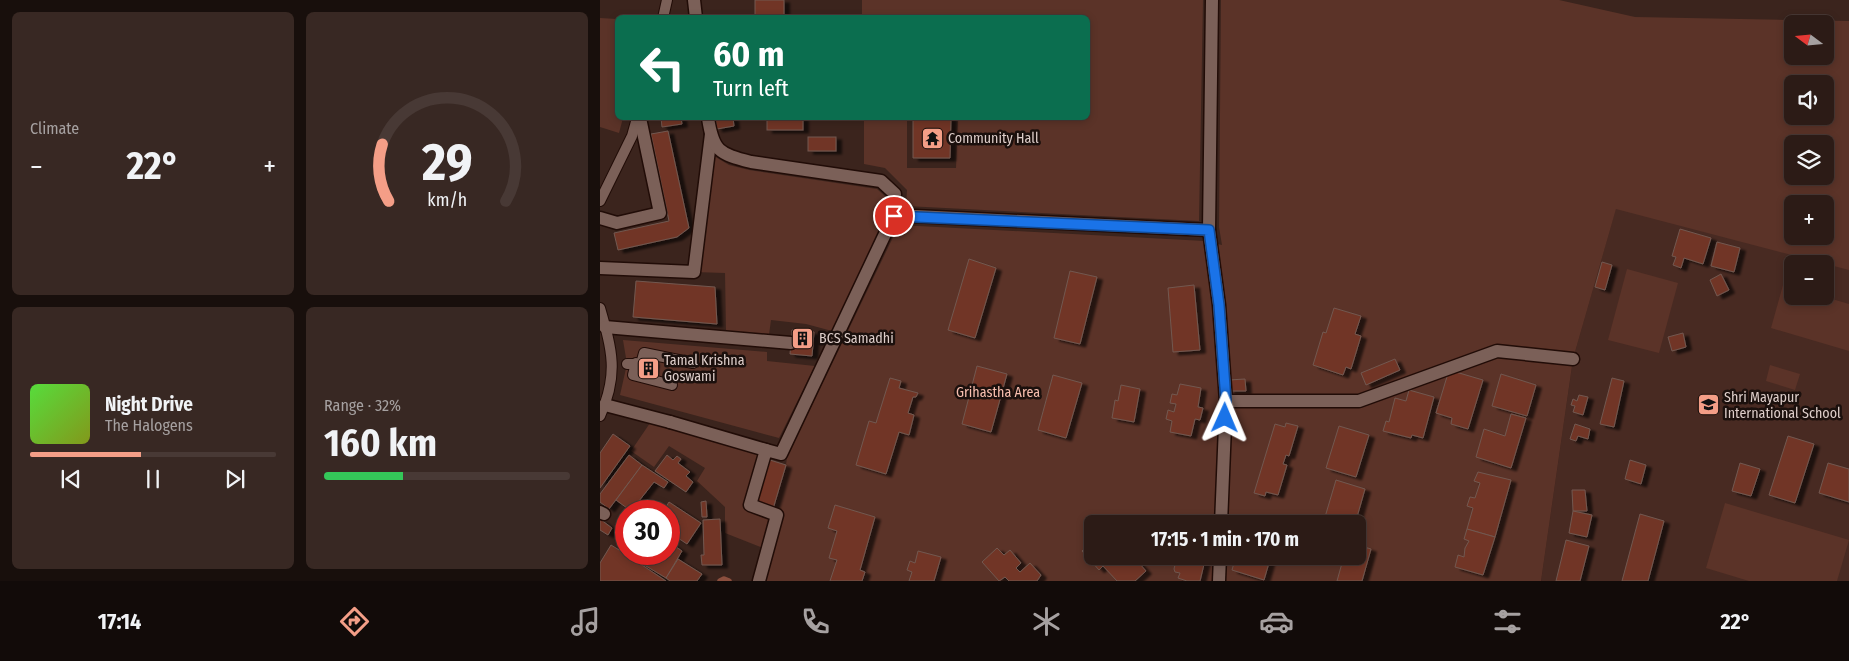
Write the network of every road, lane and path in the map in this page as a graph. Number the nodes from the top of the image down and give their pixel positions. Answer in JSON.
{"nodes":[{"id":1,"x":667,"y":0,"type":"edge"},
{"id":2,"x":694,"y":0,"type":"edge"},
{"id":3,"x":1212,"y":0,"type":"edge"},
{"id":4,"x":664,"y":15,"type":"edge"},
{"id":5,"x":696,"y":15,"type":"edge"},
{"id":6,"x":638,"y":120,"type":"edge"},
{"id":7,"x":639,"y":120,"type":"edge"},
{"id":8,"x":708,"y":120,"type":"edge"},
{"id":9,"x":711,"y":134,"type":"junction"},
{"id":10,"x":600,"y":201,"type":"edge"},
{"id":11,"x":894,"y":216,"type":"junction"},
{"id":12,"x":600,"y":218,"type":"edge"},
{"id":13,"x":1209,"y":230,"type":"junction"},
{"id":14,"x":600,"y":268,"type":"edge"},
{"id":15,"x":600,"y":308,"type":"edge"},
{"id":16,"x":605,"y":327,"type":"junction"},
{"id":17,"x":791,"y":343,"type":"dead end"},
{"id":18,"x":1573,"y":359,"type":"dead end"},
{"id":19,"x":693,"y":363,"type":"dead end"},
{"id":20,"x":672,"y":385,"type":"dead end"},
{"id":21,"x":1226,"y":401,"type":"junction"},
{"id":22,"x":603,"y":411,"type":"edge"},
{"id":23,"x":766,"y":450,"type":"junction"},
{"id":24,"x":1221,"y":515,"type":"edge"},
{"id":25,"x":1220,"y":565,"type":"edge"},
{"id":26,"x":759,"y":581,"type":"edge"},
{"id":27,"x":1219,"y":581,"type":"edge"}],
"edges":[{"from":1,"to":4,"type":"lane"},
{"from":2,"to":5,"type":"street"},
{"from":3,"to":13,"type":"street"},
{"from":6,"to":10,"type":"lane"},
{"from":7,"to":12,"type":"street"},
{"from":8,"to":9,"type":"street"},
{"from":9,"to":11,"type":"street"},
{"from":9,"to":14,"type":"street"},
{"from":11,"to":13,"type":"street"},
{"from":11,"to":23,"type":"street"},
{"from":13,"to":21,"type":"street"},
{"from":15,"to":16,"type":"lane"},
{"from":16,"to":17,"type":"street"},
{"from":16,"to":22,"type":"lane"},
{"from":18,"to":21,"type":"street"},
{"from":19,"to":20,"type":"lane"},
{"from":21,"to":24,"type":"street"},
{"from":22,"to":23,"type":"street"},
{"from":23,"to":26,"type":"street"},
{"from":25,"to":27,"type":"street"}]}
